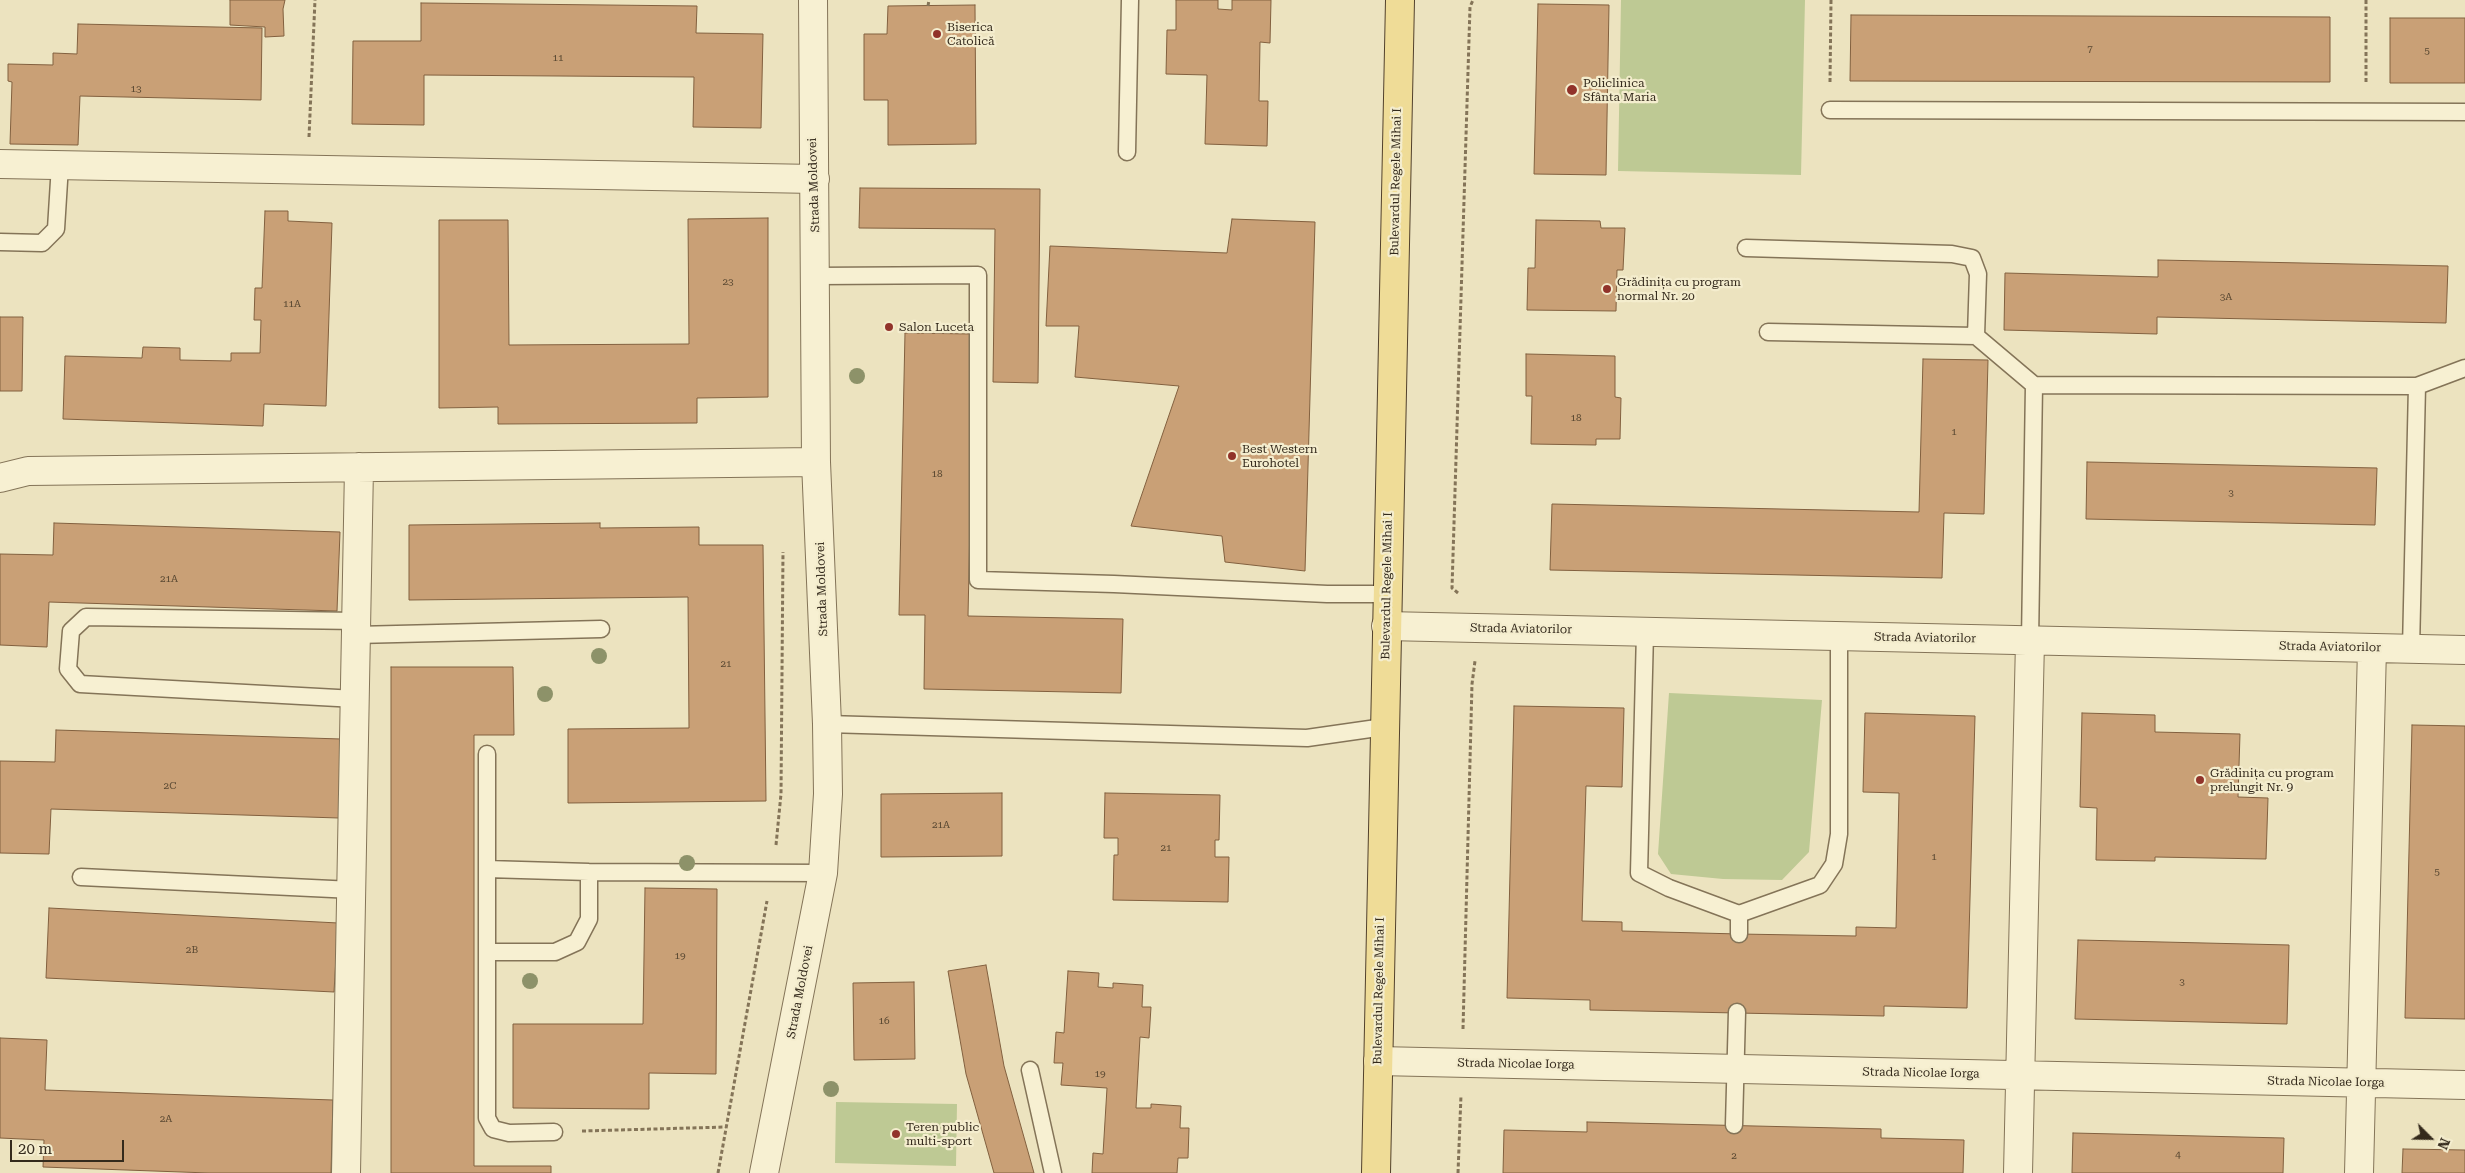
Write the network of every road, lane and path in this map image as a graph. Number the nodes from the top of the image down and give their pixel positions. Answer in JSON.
{"nodes":[{"id":1,"x":315,"y":0,"type":"edge"},
{"id":2,"x":813,"y":0,"type":"edge"},
{"id":3,"x":928,"y":0,"type":"edge"},
{"id":4,"x":1130,"y":0,"type":"edge"},
{"id":5,"x":1400,"y":0,"type":"edge"},
{"id":6,"x":1473,"y":0,"type":"edge"},
{"id":7,"x":1831,"y":0,"type":"edge"},
{"id":8,"x":2366,"y":0,"type":"edge"},
{"id":9,"x":928,"y":6,"type":"dead end"},
{"id":10,"x":1830,"y":110,"type":"joint"},
{"id":11,"x":2366,"y":112,"type":"junction"},
{"id":12,"x":2465,"y":112,"type":"edge"},
{"id":13,"x":1127,"y":152,"type":"dead end"},
{"id":14,"x":0,"y":164,"type":"edge"},
{"id":15,"x":60,"y":165,"type":"junction"},
{"id":16,"x":308,"y":169,"type":"junction"},
{"id":17,"x":815,"y":179,"type":"junction"},
{"id":18,"x":0,"y":242,"type":"edge"},
{"id":19,"x":1746,"y":248,"type":"dead end"},
{"id":20,"x":816,"y":276,"type":"junction"},
{"id":21,"x":1768,"y":332,"type":"dead end"},
{"id":22,"x":1976,"y":336,"type":"junction"},
{"id":23,"x":2465,"y":368,"type":"edge"},
{"id":24,"x":2034,"y":385,"type":"junction"},
{"id":25,"x":2417,"y":386,"type":"junction"},
{"id":26,"x":816,"y":462,"type":"junction"},
{"id":27,"x":360,"y":467,"type":"junction"},
{"id":28,"x":0,"y":478,"type":"edge"},
{"id":29,"x":783,"y":550,"type":"dead end"},
{"id":30,"x":1386,"y":594,"type":"junction"},
{"id":31,"x":1386,"y":626,"type":"junction"},
{"id":32,"x":357,"y":628,"type":"junction"},
{"id":33,"x":1479,"y":628,"type":"junction"},
{"id":34,"x":601,"y":629,"type":"dead end"},
{"id":35,"x":1646,"y":632,"type":"junction"},
{"id":36,"x":1839,"y":636,"type":"junction"},
{"id":37,"x":2030,"y":640,"type":"junction"},
{"id":38,"x":2372,"y":648,"type":"junction"},
{"id":39,"x":2411,"y":649,"type":"junction"},
{"id":40,"x":2465,"y":650,"type":"edge"},
{"id":41,"x":356,"y":699,"type":"junction"},
{"id":42,"x":827,"y":724,"type":"junction"},
{"id":43,"x":1384,"y":727,"type":"junction"},
{"id":44,"x":486,"y":754,"type":"dead end"},
{"id":45,"x":487,"y":869,"type":"junction"},
{"id":46,"x":773,"y":871,"type":"junction"},
{"id":47,"x":589,"y":872,"type":"junction"},
{"id":48,"x":824,"y":873,"type":"junction"},
{"id":49,"x":81,"y":877,"type":"dead end"},
{"id":50,"x":353,"y":890,"type":"junction"},
{"id":51,"x":1739,"y":914,"type":"junction"},
{"id":52,"x":1739,"y":934,"type":"dead end"},
{"id":53,"x":488,"y":952,"type":"junction"},
{"id":54,"x":1737,"y":1012,"type":"dead end"},
{"id":55,"x":1378,"y":1061,"type":"junction"},
{"id":56,"x":1462,"y":1063,"type":"junction"},
{"id":57,"x":1736,"y":1069,"type":"junction"},
{"id":58,"x":1030,"y":1070,"type":"dead end"},
{"id":59,"x":2020,"y":1075,"type":"junction"},
{"id":60,"x":2361,"y":1082,"type":"junction"},
{"id":61,"x":2465,"y":1085,"type":"edge"},
{"id":62,"x":1734,"y":1126,"type":"dead end"},
{"id":63,"x":726,"y":1127,"type":"junction"},
{"id":64,"x":554,"y":1132,"type":"joint"},
{"id":65,"x":346,"y":1173,"type":"edge"},
{"id":66,"x":718,"y":1173,"type":"edge"},
{"id":67,"x":764,"y":1173,"type":"edge"},
{"id":68,"x":1053,"y":1173,"type":"edge"},
{"id":69,"x":1376,"y":1173,"type":"edge"},
{"id":70,"x":1458,"y":1173,"type":"edge"},
{"id":71,"x":2018,"y":1173,"type":"edge"},
{"id":72,"x":2359,"y":1173,"type":"edge"}],
"edges":[{"from":1,"to":16,"type":"path"},
{"from":2,"to":17,"type":"street","name":"Strada Moldovei"},
{"from":3,"to":9,"type":"path"},
{"from":4,"to":13,"type":"lane"},
{"from":5,"to":30,"type":"main road","name":"Bulevardul Regele Mihai I"},
{"from":6,"to":33,"type":"path"},
{"from":7,"to":10,"type":"path"},
{"from":8,"to":11,"type":"path"},
{"from":10,"to":11,"type":"lane"},
{"from":11,"to":12,"type":"lane"},
{"from":14,"to":15,"type":"street"},
{"from":15,"to":16,"type":"street"},
{"from":15,"to":18,"type":"lane"},
{"from":16,"to":17,"type":"street"},
{"from":17,"to":20,"type":"street","name":"Strada Moldovei"},
{"from":19,"to":22,"type":"lane"},
{"from":20,"to":26,"type":"street","name":"Strada Moldovei"},
{"from":20,"to":30,"type":"lane"},
{"from":21,"to":22,"type":"lane"},
{"from":22,"to":24,"type":"lane"},
{"from":23,"to":25,"type":"lane"},
{"from":24,"to":25,"type":"lane"},
{"from":24,"to":37,"type":"lane"},
{"from":25,"to":39,"type":"lane"},
{"from":26,"to":27,"type":"street"},
{"from":26,"to":42,"type":"street","name":"Strada Moldovei"},
{"from":27,"to":28,"type":"street"},
{"from":27,"to":32,"type":"street"},
{"from":29,"to":46,"type":"path"},
{"from":30,"to":31,"type":"main road","name":"Bulevardul Regele Mihai I"},
{"from":31,"to":33,"type":"street","name":"Strada Aviatorilor"},
{"from":31,"to":43,"type":"main road","name":"Bulevardul Regele Mihai I"},
{"from":32,"to":34,"type":"lane"},
{"from":32,"to":41,"type":"street"},
{"from":32,"to":41,"type":"lane"},
{"from":33,"to":35,"type":"street","name":"Strada Aviatorilor"},
{"from":33,"to":56,"type":"path"},
{"from":35,"to":36,"type":"street","name":"Strada Aviatorilor"},
{"from":35,"to":51,"type":"lane"},
{"from":36,"to":37,"type":"street","name":"Strada Aviatorilor"},
{"from":36,"to":51,"type":"lane"},
{"from":37,"to":38,"type":"street","name":"Strada Aviatorilor"},
{"from":37,"to":59,"type":"street"},
{"from":38,"to":39,"type":"street","name":"Strada Aviatorilor"},
{"from":38,"to":60,"type":"street"},
{"from":39,"to":40,"type":"street","name":"Strada Aviatorilor"},
{"from":41,"to":50,"type":"street"},
{"from":42,"to":43,"type":"lane"},
{"from":42,"to":48,"type":"street","name":"Strada Moldovei"},
{"from":43,"to":55,"type":"main road","name":"Bulevardul Regele Mihai I"},
{"from":44,"to":45,"type":"lane"},
{"from":45,"to":47,"type":"lane"},
{"from":45,"to":53,"type":"lane"},
{"from":46,"to":47,"type":"lane"},
{"from":46,"to":48,"type":"lane"},
{"from":46,"to":63,"type":"path"},
{"from":47,"to":53,"type":"lane"},
{"from":48,"to":67,"type":"street","name":"Strada Moldovei"},
{"from":49,"to":50,"type":"lane"},
{"from":50,"to":65,"type":"street"},
{"from":51,"to":52,"type":"lane"},
{"from":53,"to":64,"type":"lane"},
{"from":54,"to":57,"type":"lane"},
{"from":55,"to":56,"type":"street","name":"Strada Nicolae Iorga"},
{"from":55,"to":69,"type":"main road","name":"Bulevardul Regele Mihai I"},
{"from":56,"to":57,"type":"street","name":"Strada Nicolae Iorga"},
{"from":56,"to":70,"type":"path"},
{"from":57,"to":59,"type":"street","name":"Strada Nicolae Iorga"},
{"from":57,"to":62,"type":"lane"},
{"from":58,"to":68,"type":"lane"},
{"from":59,"to":60,"type":"street","name":"Strada Nicolae Iorga"},
{"from":59,"to":71,"type":"street"},
{"from":60,"to":61,"type":"street","name":"Strada Nicolae Iorga"},
{"from":60,"to":72,"type":"street"},
{"from":63,"to":64,"type":"path"},
{"from":63,"to":66,"type":"path"}]}
